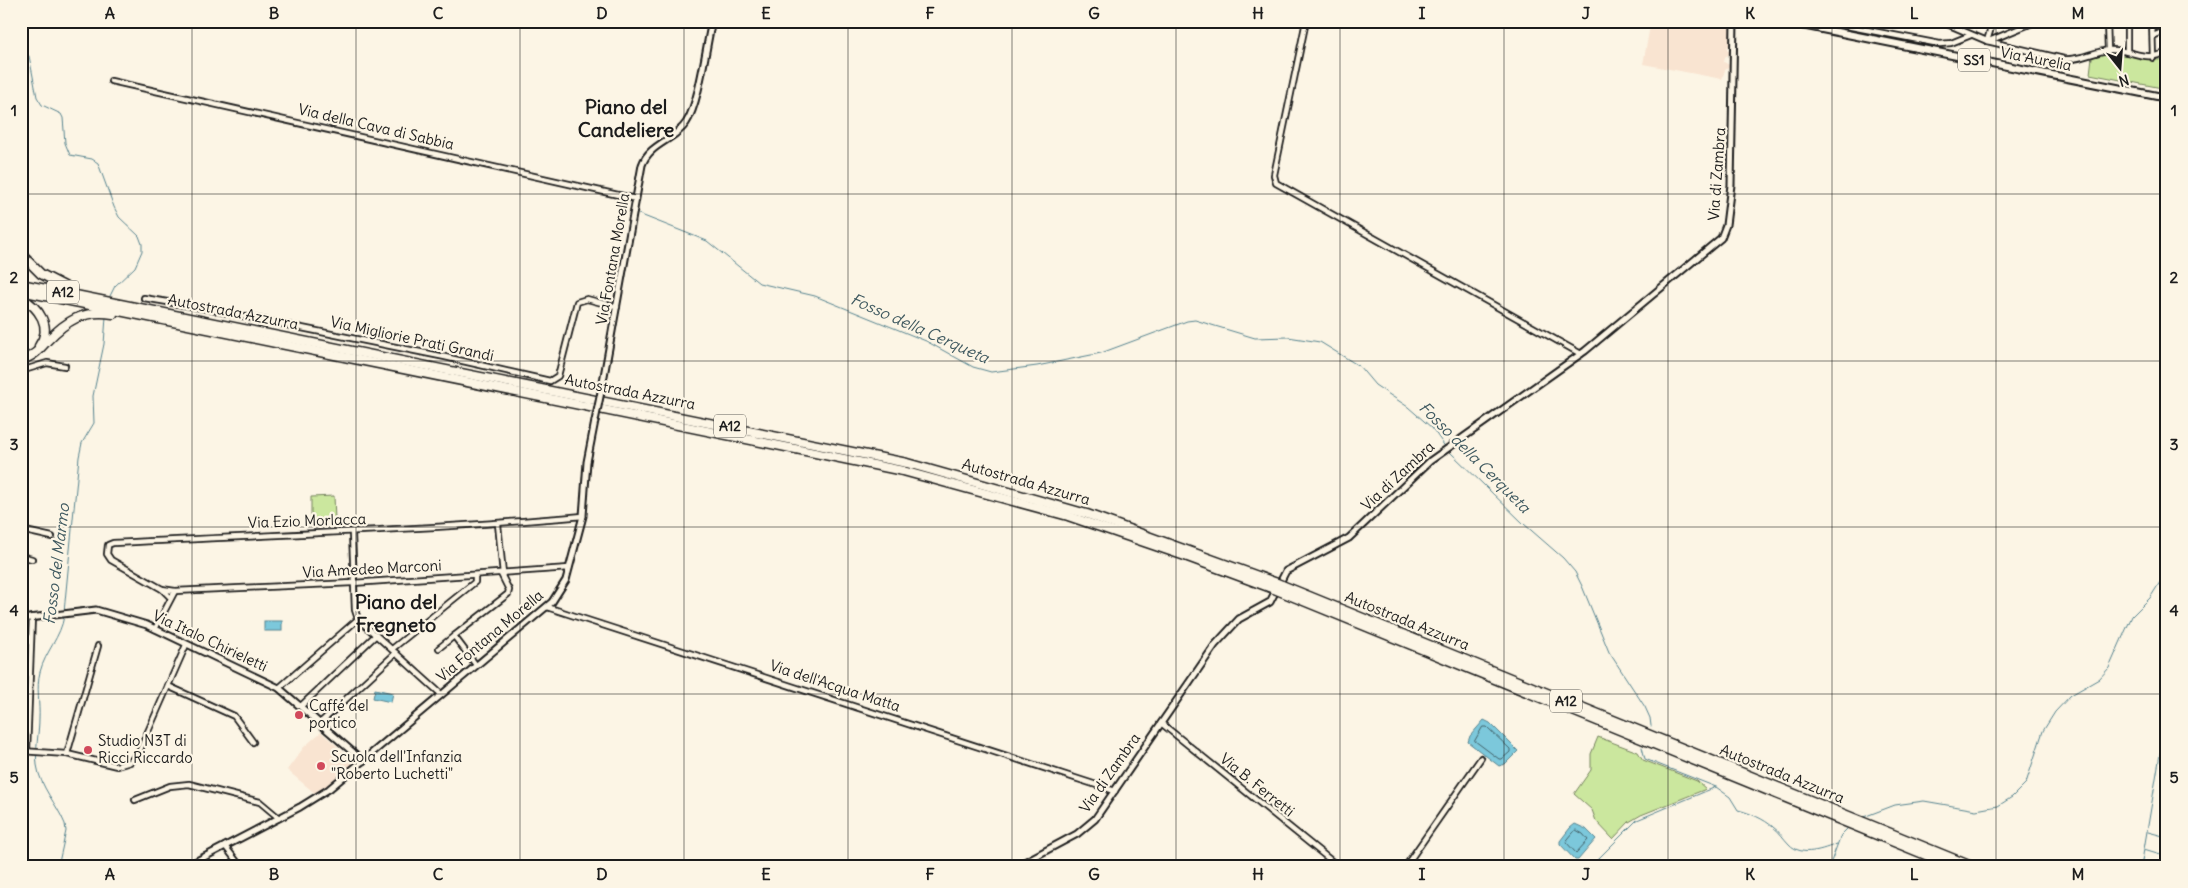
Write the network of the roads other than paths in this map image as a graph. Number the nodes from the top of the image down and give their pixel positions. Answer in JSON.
{"nodes":[{"id":1,"x":712,"y":21,"type":"edge"},
{"id":2,"x":1306,"y":21,"type":"edge"},
{"id":3,"x":1734,"y":21,"type":"edge"},
{"id":4,"x":1782,"y":21,"type":"edge"},
{"id":5,"x":1832,"y":21,"type":"edge"},
{"id":6,"x":1940,"y":21,"type":"edge"},
{"id":7,"x":1954,"y":21,"type":"edge"},
{"id":8,"x":1993,"y":21,"type":"edge"},
{"id":9,"x":2018,"y":21,"type":"edge"},
{"id":10,"x":2037,"y":21,"type":"edge"},
{"id":11,"x":2107,"y":21,"type":"edge"},
{"id":12,"x":2127,"y":21,"type":"edge"},
{"id":13,"x":2152,"y":21,"type":"edge"},
{"id":14,"x":1952,"y":27,"type":"junction"},
{"id":15,"x":2024,"y":27,"type":"junction"},
{"id":16,"x":2167,"y":30,"type":"edge"},
{"id":17,"x":1971,"y":35,"type":"junction"},
{"id":18,"x":2153,"y":36,"type":"junction"},
{"id":19,"x":1988,"y":41,"type":"junction"},
{"id":20,"x":2108,"y":50,"type":"junction"},
{"id":21,"x":2127,"y":52,"type":"junction"},
{"id":22,"x":2167,"y":52,"type":"edge"},
{"id":23,"x":2153,"y":58,"type":"junction"},
{"id":24,"x":111,"y":81,"type":"dead end"},
{"id":25,"x":2167,"y":98,"type":"edge"},
{"id":26,"x":636,"y":199,"type":"junction"},
{"id":27,"x":21,"y":254,"type":"edge"},
{"id":28,"x":21,"y":284,"type":"edge"},
{"id":29,"x":21,"y":291,"type":"edge"},
{"id":30,"x":21,"y":298,"type":"edge"},
{"id":31,"x":144,"y":298,"type":"dead end"},
{"id":32,"x":108,"y":305,"type":"junction"},
{"id":33,"x":617,"y":308,"type":"junction"},
{"id":34,"x":170,"y":317,"type":"junction"},
{"id":35,"x":1581,"y":354,"type":"junction"},
{"id":36,"x":21,"y":359,"type":"edge"},
{"id":37,"x":66,"y":366,"type":"dead end"},
{"id":38,"x":21,"y":371,"type":"edge"},
{"id":39,"x":583,"y":516,"type":"junction"},
{"id":40,"x":498,"y":524,"type":"junction"},
{"id":41,"x":21,"y":530,"type":"edge"},
{"id":42,"x":352,"y":533,"type":"junction"},
{"id":43,"x":52,"y":537,"type":"dead end"},
{"id":44,"x":21,"y":556,"type":"edge"},
{"id":45,"x":32,"y":559,"type":"dead end"},
{"id":46,"x":569,"y":568,"type":"junction"},
{"id":47,"x":502,"y":574,"type":"junction"},
{"id":48,"x":475,"y":576,"type":"junction"},
{"id":49,"x":354,"y":583,"type":"junction"},
{"id":50,"x":162,"y":589,"type":"junction"},
{"id":51,"x":176,"y":591,"type":"junction"},
{"id":52,"x":171,"y":598,"type":"junction"},
{"id":53,"x":547,"y":607,"type":"junction"},
{"id":54,"x":32,"y":618,"type":"junction"},
{"id":55,"x":21,"y":619,"type":"edge"},
{"id":56,"x":358,"y":619,"type":"junction"},
{"id":57,"x":154,"y":629,"type":"junction"},
{"id":58,"x":376,"y":635,"type":"junction"},
{"id":59,"x":454,"y":636,"type":"junction"},
{"id":60,"x":186,"y":645,"type":"junction"},
{"id":61,"x":98,"y":646,"type":"dead end"},
{"id":62,"x":439,"y":648,"type":"dead end"},
{"id":63,"x":394,"y":651,"type":"junction"},
{"id":64,"x":476,"y":664,"type":"junction"},
{"id":65,"x":168,"y":686,"type":"junction"},
{"id":66,"x":279,"y":688,"type":"junction"},
{"id":67,"x":441,"y":694,"type":"junction"},
{"id":68,"x":301,"y":706,"type":"junction"},
{"id":69,"x":1161,"y":723,"type":"junction"},
{"id":70,"x":320,"y":724,"type":"junction"},
{"id":71,"x":253,"y":742,"type":"dead end"},
{"id":72,"x":24,"y":751,"type":"edge"},
{"id":73,"x":67,"y":754,"type":"junction"},
{"id":74,"x":1481,"y":758,"type":"dead end"},
{"id":75,"x":363,"y":761,"type":"junction"},
{"id":76,"x":1115,"y":791,"type":"junction"},
{"id":77,"x":136,"y":800,"type":"dead end"},
{"id":78,"x":279,"y":818,"type":"junction"},
{"id":79,"x":1846,"y":819,"type":"junction"},
{"id":80,"x":225,"y":846,"type":"junction"},
{"id":81,"x":185,"y":867,"type":"edge"},
{"id":82,"x":241,"y":867,"type":"edge"},
{"id":83,"x":1015,"y":867,"type":"edge"},
{"id":84,"x":1339,"y":867,"type":"edge"},
{"id":85,"x":1405,"y":867,"type":"edge"},
{"id":86,"x":1955,"y":867,"type":"edge"},
{"id":87,"x":1974,"y":867,"type":"edge"}],
"edges":[{"from":1,"to":26,"type":"street","name":"Via Fontana Morella"},
{"from":2,"to":35,"type":"street"},
{"from":3,"to":35,"type":"street","name":"Via di Zambra"},
{"from":4,"to":25,"type":"main road","name":"Via Aurelia","number":"SS1"},
{"from":5,"to":17,"type":"street"},
{"from":6,"to":14,"type":"street"},
{"from":7,"to":14,"type":"street"},
{"from":8,"to":19,"type":"street"},
{"from":9,"to":15,"type":"street"},
{"from":10,"to":15,"type":"street"},
{"from":11,"to":20,"type":"street"},
{"from":12,"to":21,"type":"street"},
{"from":13,"to":18,"type":"street"},
{"from":14,"to":17,"type":"street"},
{"from":15,"to":19,"type":"street"},
{"from":16,"to":18,"type":"street"},
{"from":17,"to":19,"type":"street"},
{"from":18,"to":23,"type":"street"},
{"from":19,"to":20,"type":"street"},
{"from":20,"to":21,"type":"street"},
{"from":21,"to":23,"type":"street"},
{"from":22,"to":23,"type":"street"},
{"from":24,"to":26,"type":"street","name":"Via della Cava di Sabbia"},
{"from":26,"to":33,"type":"street","name":"Via Fontana Morella"},
{"from":27,"to":32,"type":"highway"},
{"from":28,"to":32,"type":"highway","number":"A12"},
{"from":29,"to":32,"type":"highway","number":"A12"},
{"from":30,"to":36,"type":"highway"},
{"from":31,"to":33,"type":"street","name":"Via Migliorie Prati Grandi"},
{"from":32,"to":34,"type":"highway"},
{"from":32,"to":34,"type":"highway"},
{"from":32,"to":36,"type":"highway"},
{"from":33,"to":39,"type":"street","name":"Via Fontana Morella","bridge":true},
{"from":34,"to":79,"type":"highway","name":"Autostrada Azzurra","number":"A12"},
{"from":35,"to":69,"type":"street","name":"Via di Zambra"},
{"from":37,"to":38,"type":"street"},
{"from":39,"to":40,"type":"street","name":"Via Ezio Morlacca"},
{"from":39,"to":46,"type":"street","name":"Via Fontana Morella"},
{"from":40,"to":42,"type":"street","name":"Via Ezio Morlacca"},
{"from":40,"to":47,"type":"street"},
{"from":41,"to":43,"type":"street"},
{"from":42,"to":49,"type":"street"},
{"from":42,"to":50,"type":"street","name":"Via Ezio Morlacca"},
{"from":44,"to":45,"type":"street"},
{"from":46,"to":47,"type":"street","name":"Via Amedeo Marconi"},
{"from":46,"to":53,"type":"street","name":"Via Fontana Morella"},
{"from":47,"to":48,"type":"street","name":"Via Amedeo Marconi"},
{"from":47,"to":59,"type":"street"},
{"from":48,"to":49,"type":"street","name":"Via Amedeo Marconi"},
{"from":48,"to":63,"type":"street"},
{"from":49,"to":51,"type":"street","name":"Via Amedeo Marconi"},
{"from":49,"to":56,"type":"street"},
{"from":50,"to":51,"type":"street","name":"Via Amedeo Marconi"},
{"from":50,"to":52,"type":"street"},
{"from":51,"to":52,"type":"street"},
{"from":52,"to":57,"type":"street"},
{"from":53,"to":64,"type":"street","name":"Via Fontana Morella"},
{"from":53,"to":76,"type":"street","name":"Via dell'Acqua Matta"},
{"from":54,"to":55,"type":"street","name":"Via Italo Chirieletti"},
{"from":54,"to":57,"type":"street","name":"Via Italo Chirieletti"},
{"from":54,"to":72,"type":"street"},
{"from":56,"to":58,"type":"street"},
{"from":56,"to":66,"type":"street"},
{"from":57,"to":60,"type":"street","name":"Via Italo Chirieletti"},
{"from":58,"to":63,"type":"street"},
{"from":58,"to":68,"type":"street"},
{"from":59,"to":62,"type":"street"},
{"from":59,"to":64,"type":"street"},
{"from":60,"to":65,"type":"street"},
{"from":60,"to":66,"type":"street","name":"Via Italo Chirieletti"},
{"from":61,"to":73,"type":"street"},
{"from":63,"to":67,"type":"street"},
{"from":63,"to":70,"type":"street"},
{"from":64,"to":67,"type":"street","name":"Via Fontana Morella"},
{"from":65,"to":71,"type":"street"},
{"from":65,"to":73,"type":"street"},
{"from":66,"to":68,"type":"street","name":"Via Italo Chirieletti"},
{"from":67,"to":75,"type":"street","name":"Via Fontana Morella"},
{"from":68,"to":70,"type":"street","name":"Via Italo Chirieletti"},
{"from":69,"to":76,"type":"street","name":"Via di Zambra"},
{"from":69,"to":84,"type":"street","name":"Via B. Ferretti"},
{"from":70,"to":75,"type":"street","name":"Via Italo Chirieletti"},
{"from":72,"to":73,"type":"street"},
{"from":74,"to":85,"type":"street"},
{"from":75,"to":78,"type":"street","name":"Via Fontana Morella"},
{"from":76,"to":83,"type":"street","name":"Via di Zambra"},
{"from":77,"to":78,"type":"street"},
{"from":78,"to":80,"type":"street","name":"Via Fontana Morella"},
{"from":79,"to":86,"type":"highway","name":"Autostrada Azzurra","number":"A12"},
{"from":79,"to":87,"type":"highway","name":"Autostrada Azzurra","number":"A12"},
{"from":80,"to":81,"type":"street","name":"Via Fontana Morella"},
{"from":80,"to":82,"type":"street"}]}
